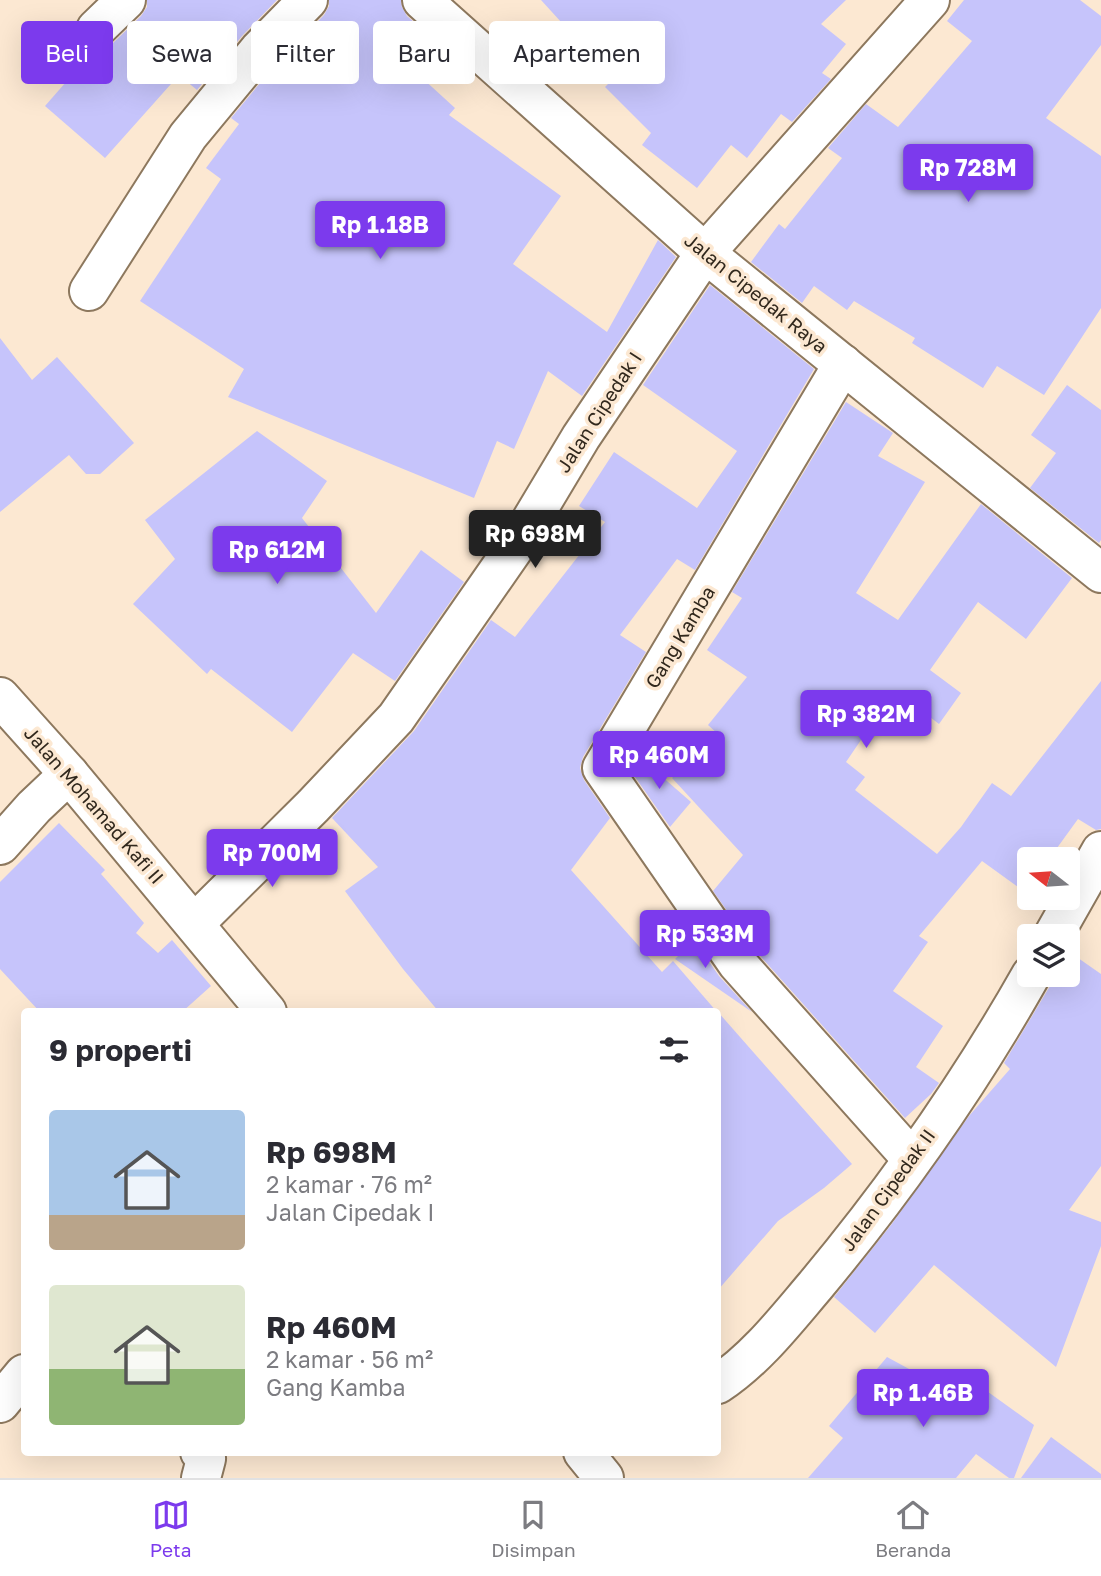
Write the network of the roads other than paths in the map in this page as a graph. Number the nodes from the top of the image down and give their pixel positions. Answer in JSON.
{"nodes":[{"id":1,"x":126,"y":0,"type":"edge"},
{"id":2,"x":308,"y":0,"type":"edge"},
{"id":3,"x":422,"y":0,"type":"edge"},
{"id":4,"x":930,"y":0,"type":"edge"},
{"id":5,"x":104,"y":21,"type":"edge"},
{"id":6,"x":705,"y":253,"type":"junction"},
{"id":7,"x":89,"y":291,"type":"dead end"},
{"id":8,"x":843,"y":364,"type":"junction"},
{"id":9,"x":1101,"y":573,"type":"edge"},
{"id":10,"x":0,"y":697,"type":"edge"},
{"id":11,"x":69,"y":774,"type":"junction"},
{"id":12,"x":0,"y":845,"type":"edge"},
{"id":13,"x":1101,"y":851,"type":"edge"},
{"id":14,"x":203,"y":915,"type":"junction"},
{"id":15,"x":1060,"y":924,"type":"edge"},
{"id":16,"x":1024,"y":987,"type":"edge"},
{"id":17,"x":264,"y":1008,"type":"edge"},
{"id":18,"x":912,"y":1159,"type":"junction"},
{"id":19,"x":721,"y":1382,"type":"edge"},
{"id":20,"x":203,"y":1456,"type":"edge"},
{"id":21,"x":201,"y":1478,"type":"edge"}],
"edges":[{"from":1,"to":5,"type":"street"},
{"from":2,"to":7,"type":"street"},
{"from":3,"to":6,"type":"street","name":"Jalan Cipedak Raya"},
{"from":4,"to":6,"type":"street","name":"Jalan Cipedak I"},
{"from":6,"to":8,"type":"street","name":"Jalan Cipedak Raya"},
{"from":6,"to":14,"type":"street","name":"Jalan Cipedak I"},
{"from":8,"to":9,"type":"street","name":"Jalan Cipedak Raya"},
{"from":8,"to":18,"type":"street","name":"Gang Kamba"},
{"from":10,"to":11,"type":"street","name":"Jalan Mohamad Kafi II"},
{"from":11,"to":12,"type":"street"},
{"from":11,"to":14,"type":"street","name":"Jalan Mohamad Kafi II"},
{"from":13,"to":15,"type":"street"},
{"from":14,"to":17,"type":"street","name":"Jalan Mohamad Kafi II"},
{"from":16,"to":18,"type":"street","name":"Jalan Cipedak II"},
{"from":18,"to":19,"type":"street","name":"Jalan Cipedak II"},
{"from":20,"to":21,"type":"street"}]}
